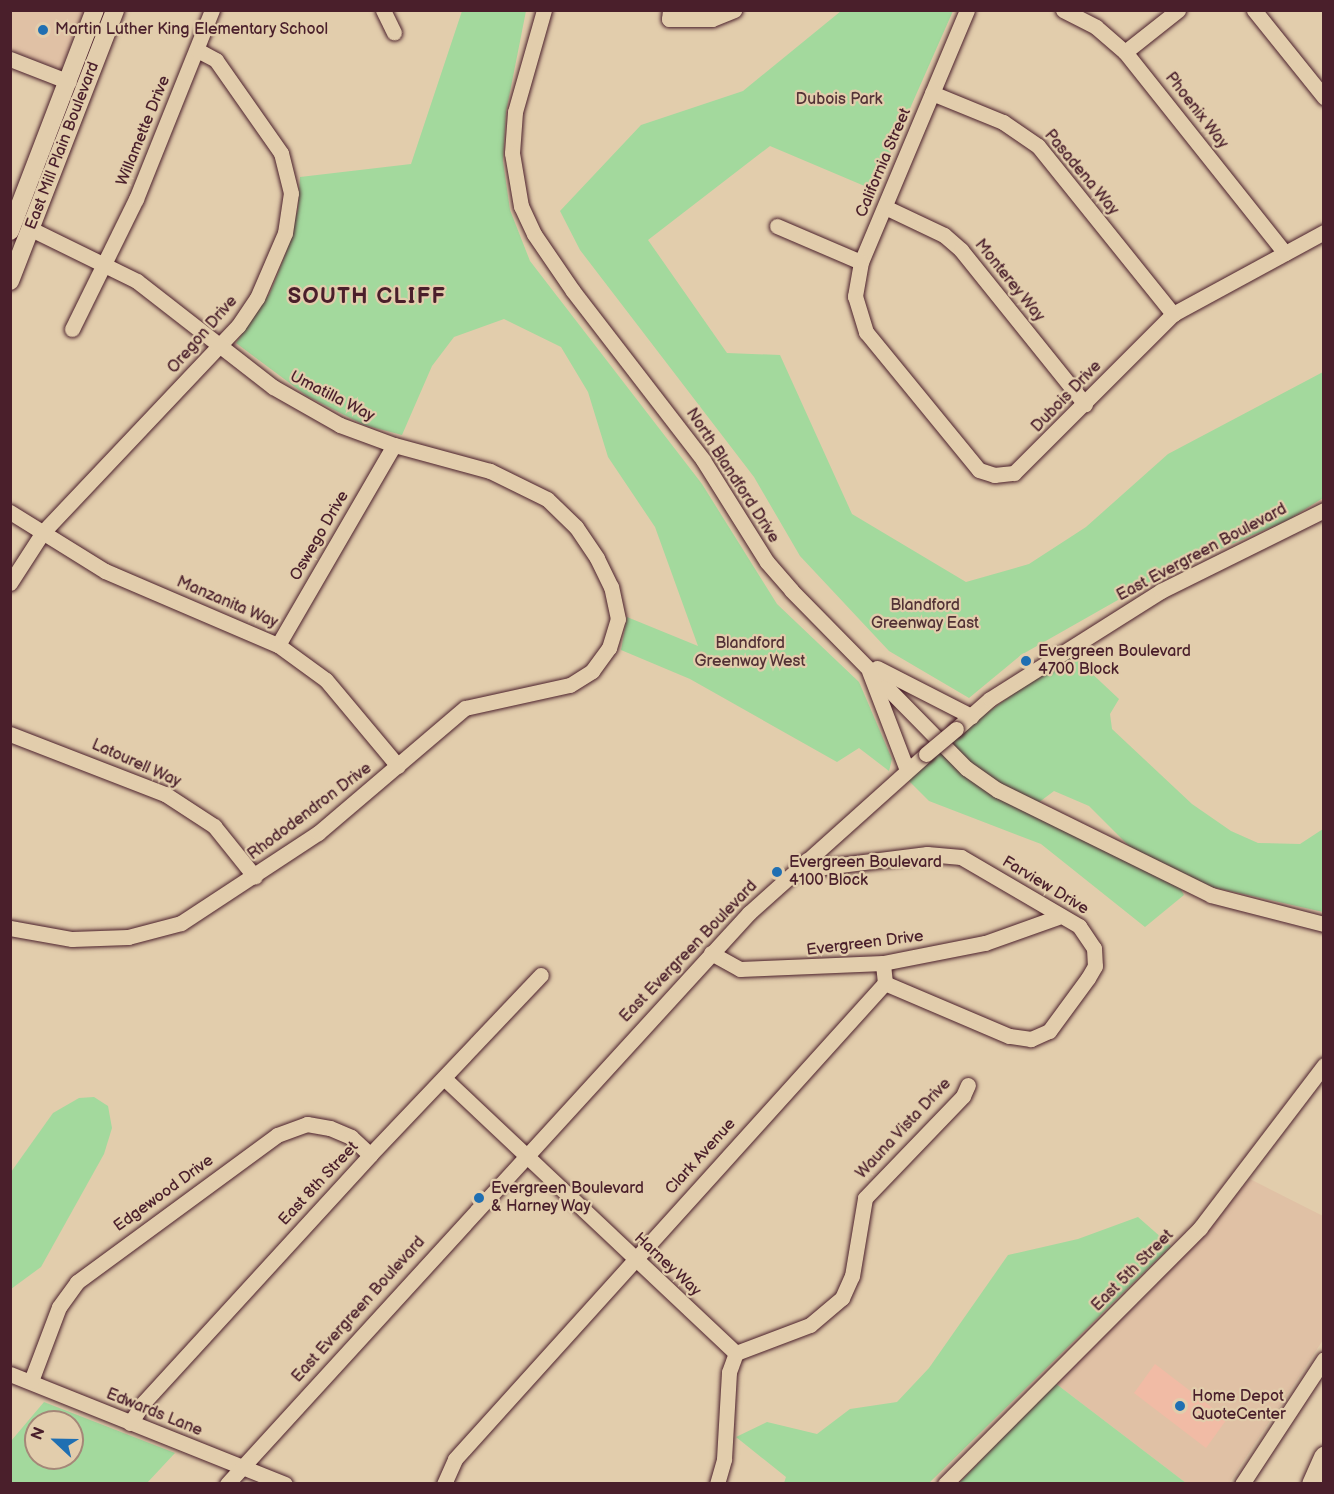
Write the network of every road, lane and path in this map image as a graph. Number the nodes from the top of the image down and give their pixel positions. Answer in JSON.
{"nodes":[{"id":1,"x":95,"y":10,"type":"edge"},
{"id":2,"x":115,"y":10,"type":"edge"},
{"id":3,"x":212,"y":10,"type":"edge"},
{"id":4,"x":383,"y":10,"type":"edge"},
{"id":5,"x":544,"y":10,"type":"edge"},
{"id":6,"x":734,"y":10,"type":"edge"},
{"id":7,"x":968,"y":10,"type":"edge"},
{"id":8,"x":1062,"y":10,"type":"edge"},
{"id":9,"x":1178,"y":10,"type":"edge"},
{"id":10,"x":1254,"y":10,"type":"edge"},
{"id":11,"x":670,"y":15,"type":"edge"},
{"id":12,"x":394,"y":33,"type":"dead end"},
{"id":13,"x":197,"y":50,"type":"junction"},
{"id":14,"x":1125,"y":52,"type":"junction"},
{"id":15,"x":10,"y":59,"type":"edge"},
{"id":16,"x":69,"y":82,"type":"junction"},
{"id":17,"x":1320,"y":86,"type":"edge"},
{"id":18,"x":932,"y":93,"type":"junction"},
{"id":19,"x":885,"y":207,"type":"junction"},
{"id":20,"x":777,"y":226,"type":"dead end"},
{"id":21,"x":31,"y":229,"type":"junction"},
{"id":22,"x":10,"y":231,"type":"edge"},
{"id":23,"x":1323,"y":232,"type":"edge"},
{"id":24,"x":1285,"y":253,"type":"junction"},
{"id":25,"x":861,"y":262,"type":"junction"},
{"id":26,"x":106,"y":263,"type":"junction"},
{"id":27,"x":10,"y":281,"type":"edge"},
{"id":28,"x":1173,"y":314,"type":"junction"},
{"id":29,"x":72,"y":329,"type":"dead end"},
{"id":30,"x":866,"y":332,"type":"joint"},
{"id":31,"x":220,"y":347,"type":"junction"},
{"id":32,"x":1085,"y":404,"type":"junction"},
{"id":33,"x":394,"y":445,"type":"junction"},
{"id":34,"x":1323,"y":510,"type":"edge"},
{"id":35,"x":10,"y":512,"type":"edge"},
{"id":36,"x":43,"y":532,"type":"junction"},
{"id":37,"x":10,"y":583,"type":"edge"},
{"id":38,"x":618,"y":619,"type":"joint"},
{"id":39,"x":279,"y":645,"type":"junction"},
{"id":40,"x":866,"y":663,"type":"junction"},
{"id":41,"x":971,"y":716,"type":"junction"},
{"id":42,"x":10,"y":734,"type":"edge"},
{"id":43,"x":399,"y":766,"type":"junction"},
{"id":44,"x":908,"y":770,"type":"junction"},
{"id":45,"x":807,"y":860,"type":"junction"},
{"id":46,"x":255,"y":877,"type":"junction"},
{"id":47,"x":1058,"y":917,"type":"junction"},
{"id":48,"x":1323,"y":924,"type":"edge"},
{"id":49,"x":10,"y":928,"type":"edge"},
{"id":50,"x":711,"y":953,"type":"junction"},
{"id":51,"x":883,"y":963,"type":"junction"},
{"id":52,"x":541,"y":975,"type":"dead end"},
{"id":53,"x":885,"y":983,"type":"junction"},
{"id":54,"x":1323,"y":1065,"type":"edge"},
{"id":55,"x":445,"y":1079,"type":"junction"},
{"id":56,"x":968,"y":1085,"type":"dead end"},
{"id":57,"x":370,"y":1155,"type":"junction"},
{"id":58,"x":523,"y":1156,"type":"junction"},
{"id":59,"x":633,"y":1258,"type":"junction"},
{"id":60,"x":736,"y":1353,"type":"junction"},
{"id":61,"x":1323,"y":1359,"type":"edge"},
{"id":62,"x":10,"y":1374,"type":"edge"},
{"id":63,"x":31,"y":1381,"type":"junction"},
{"id":64,"x":130,"y":1423,"type":"junction"},
{"id":65,"x":1323,"y":1457,"type":"edge"},
{"id":66,"x":242,"y":1467,"type":"junction"},
{"id":67,"x":227,"y":1484,"type":"edge"},
{"id":68,"x":285,"y":1484,"type":"edge"},
{"id":69,"x":444,"y":1484,"type":"edge"},
{"id":70,"x":717,"y":1484,"type":"edge"},
{"id":71,"x":945,"y":1484,"type":"edge"},
{"id":72,"x":1242,"y":1484,"type":"edge"},
{"id":73,"x":1312,"y":1484,"type":"edge"}],
"edges":[{"from":1,"to":16,"type":"main road","name":"East Mill Plain Boulevard"},
{"from":2,"to":21,"type":"main road","name":"East Mill Plain Boulevard"},
{"from":3,"to":13,"type":"street","name":"Willamette Drive"},
{"from":4,"to":12,"type":"street"},
{"from":5,"to":40,"type":"street","name":"North Blandford Drive"},
{"from":6,"to":11,"type":"street"},
{"from":7,"to":18,"type":"street","name":"California Street"},
{"from":8,"to":14,"type":"street","name":"Phoenix Way"},
{"from":9,"to":14,"type":"street"},
{"from":10,"to":17,"type":"street"},
{"from":13,"to":26,"type":"street","name":"Willamette Drive"},
{"from":13,"to":31,"type":"street","name":"Oregon Drive"},
{"from":14,"to":24,"type":"street","name":"Phoenix Way"},
{"from":15,"to":16,"type":"street"},
{"from":16,"to":22,"type":"main road","name":"East Mill Plain Boulevard"},
{"from":18,"to":19,"type":"street","name":"California Street"},
{"from":18,"to":28,"type":"street","name":"Pasadena Way"},
{"from":19,"to":25,"type":"street","name":"California Street"},
{"from":19,"to":32,"type":"street","name":"Monterey Way"},
{"from":20,"to":25,"type":"street"},
{"from":21,"to":26,"type":"street","name":"Umatilla Way"},
{"from":21,"to":27,"type":"main road","name":"East Mill Plain Boulevard"},
{"from":23,"to":24,"type":"street","name":"Dubois Drive"},
{"from":24,"to":28,"type":"street","name":"Dubois Drive"},
{"from":25,"to":30,"type":"street","name":"California Street"},
{"from":26,"to":29,"type":"street","name":"Willamette Drive"},
{"from":26,"to":31,"type":"street","name":"Umatilla Way"},
{"from":28,"to":32,"type":"street","name":"Dubois Drive"},
{"from":30,"to":32,"type":"street","name":"Dubois Drive"},
{"from":31,"to":33,"type":"street","name":"Umatilla Way"},
{"from":31,"to":36,"type":"street","name":"Oregon Drive"},
{"from":33,"to":38,"type":"street","name":"Umatilla Way"},
{"from":33,"to":39,"type":"street","name":"Oswego Drive"},
{"from":34,"to":41,"type":"street","name":"East Evergreen Boulevard"},
{"from":35,"to":36,"type":"street","name":"Manzanita Way"},
{"from":36,"to":37,"type":"street","name":"Oregon Drive"},
{"from":36,"to":39,"type":"street","name":"Manzanita Way"},
{"from":38,"to":43,"type":"street","name":"Rhododendron Drive"},
{"from":39,"to":43,"type":"street","name":"Manzanita Way"},
{"from":40,"to":41,"type":"street"},
{"from":40,"to":44,"type":"street"},
{"from":40,"to":48,"type":"street","name":"North Blandford Drive"},
{"from":41,"to":44,"type":"street","name":"East Evergreen Boulevard","bridge":true},
{"from":42,"to":46,"type":"street","name":"Latourell Way"},
{"from":43,"to":46,"type":"street","name":"Rhododendron Drive"},
{"from":44,"to":45,"type":"street","name":"East Evergreen Boulevard"},
{"from":45,"to":47,"type":"street","name":"Farview Drive"},
{"from":45,"to":50,"type":"street","name":"East Evergreen Boulevard"},
{"from":46,"to":49,"type":"street","name":"Rhododendron Drive"},
{"from":47,"to":51,"type":"street","name":"Evergreen Drive"},
{"from":47,"to":53,"type":"street","name":"Farview Drive"},
{"from":50,"to":51,"type":"street","name":"Evergreen Drive"},
{"from":50,"to":58,"type":"street","name":"East Evergreen Boulevard"},
{"from":51,"to":53,"type":"street"},
{"from":52,"to":55,"type":"street","name":"East 8th Street"},
{"from":53,"to":59,"type":"street","name":"Clark Avenue"},
{"from":54,"to":71,"type":"street","name":"East 5th Street"},
{"from":55,"to":57,"type":"street","name":"East 8th Street"},
{"from":55,"to":58,"type":"street","name":"Harney Way"},
{"from":56,"to":60,"type":"street","name":"Wauna Vista Drive"},
{"from":57,"to":63,"type":"street","name":"Edgewood Drive"},
{"from":57,"to":64,"type":"street","name":"East 8th Street"},
{"from":58,"to":59,"type":"street","name":"Harney Way"},
{"from":58,"to":66,"type":"street","name":"East Evergreen Boulevard"},
{"from":59,"to":60,"type":"street","name":"Harney Way"},
{"from":59,"to":69,"type":"street","name":"Clark Avenue"},
{"from":60,"to":70,"type":"street"},
{"from":61,"to":72,"type":"street"},
{"from":62,"to":63,"type":"street","name":"Edwards Lane"},
{"from":63,"to":64,"type":"street","name":"Edwards Lane"},
{"from":64,"to":66,"type":"street","name":"Edwards Lane"},
{"from":65,"to":73,"type":"highway"},
{"from":66,"to":67,"type":"street","name":"East Evergreen Boulevard"},
{"from":66,"to":68,"type":"street","name":"Edwards Lane"}]}
